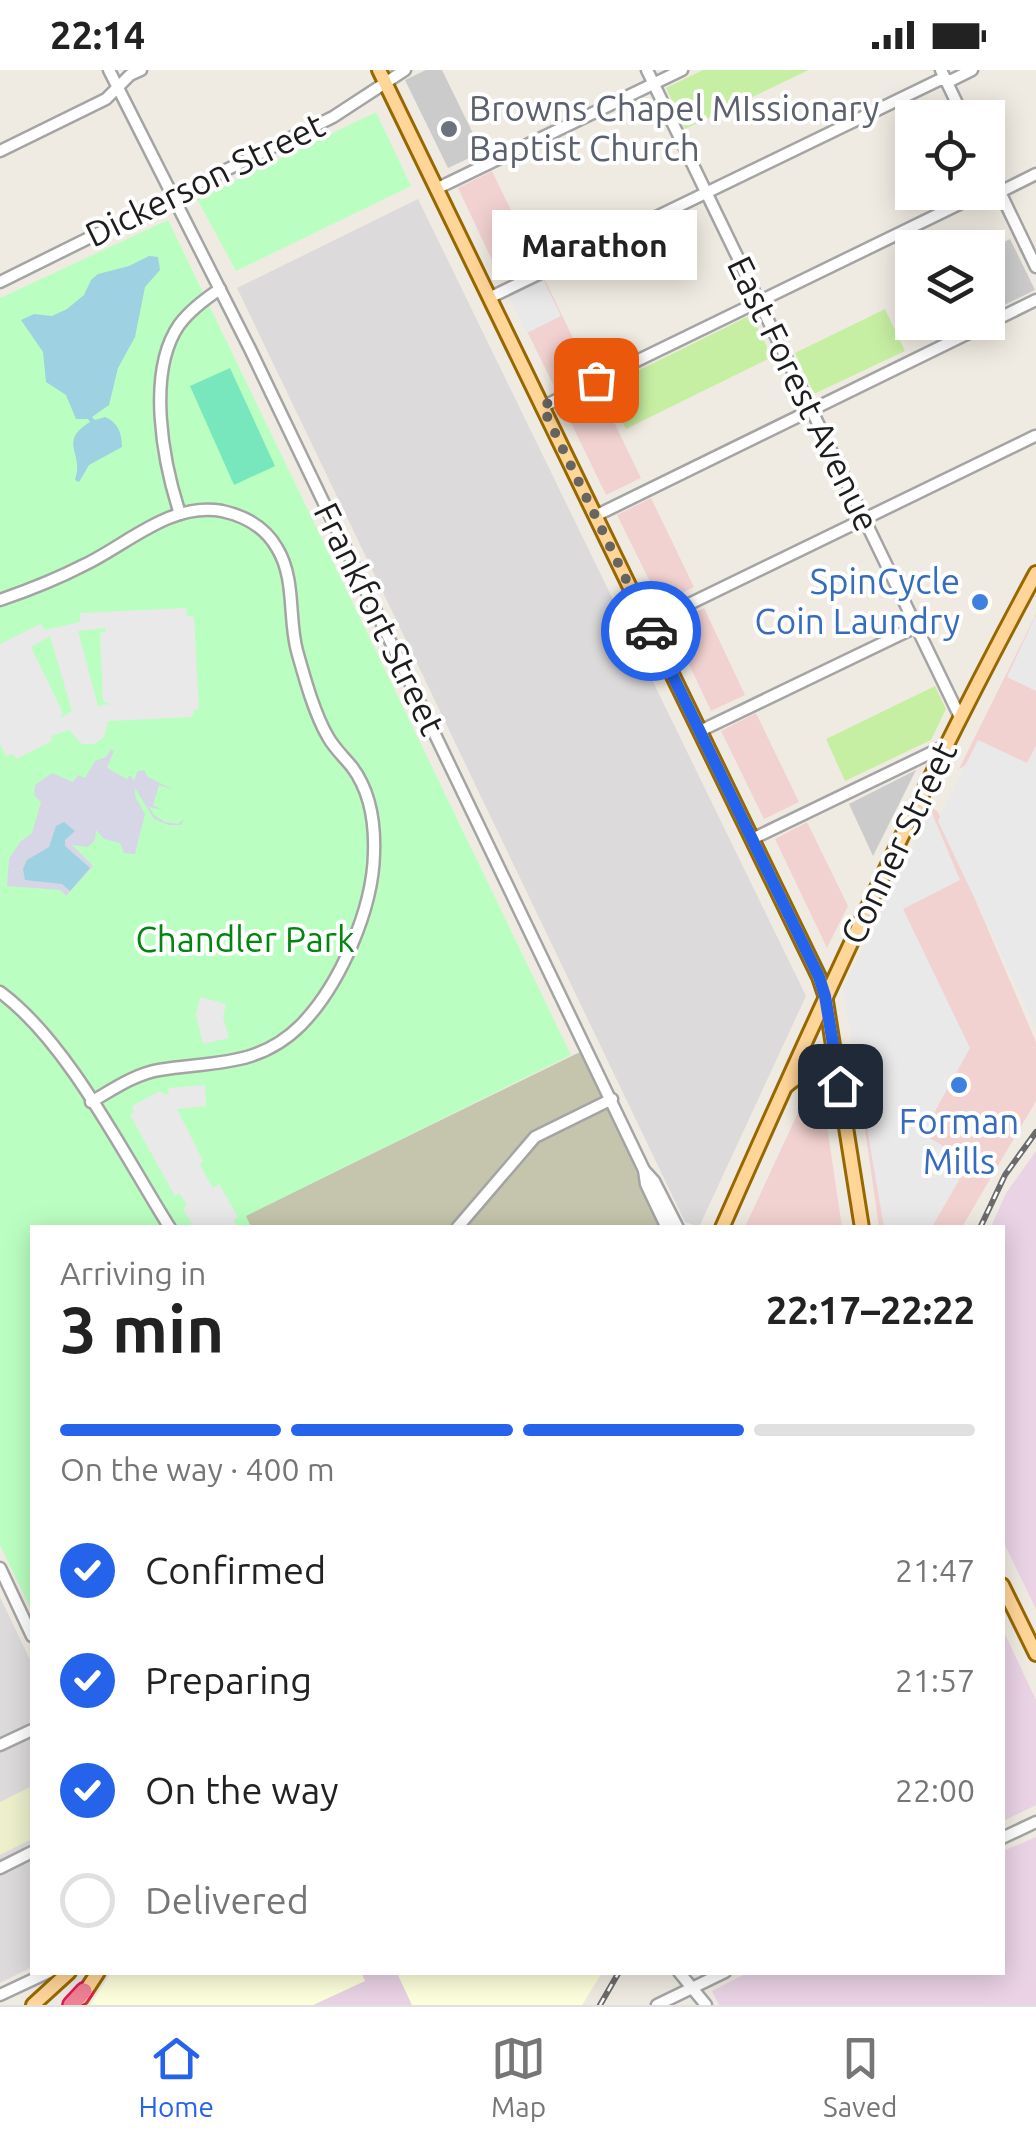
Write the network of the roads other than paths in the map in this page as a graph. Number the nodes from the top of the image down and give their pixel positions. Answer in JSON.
{"nodes":[{"id":1,"x":109,"y":70,"type":"edge"},
{"id":2,"x":141,"y":70,"type":"edge"},
{"id":3,"x":405,"y":70,"type":"edge"},
{"id":4,"x":647,"y":70,"type":"edge"},
{"id":5,"x":682,"y":70,"type":"edge"},
{"id":6,"x":972,"y":70,"type":"edge"},
{"id":7,"x":943,"y":75,"type":"edge"},
{"id":8,"x":382,"y":76,"type":"edge"},
{"id":9,"x":654,"y":84,"type":"junction"},
{"id":10,"x":118,"y":88,"type":"junction"},
{"id":11,"x":955,"y":100,"type":"edge"},
{"id":12,"x":0,"y":151,"type":"edge"},
{"id":13,"x":1036,"y":174,"type":"edge"},
{"id":14,"x":436,"y":189,"type":"junction"},
{"id":15,"x":1005,"y":189,"type":"edge"},
{"id":16,"x":706,"y":192,"type":"junction"},
{"id":17,"x":174,"y":196,"type":"junction"},
{"id":18,"x":950,"y":210,"type":"edge"},
{"id":19,"x":1002,"y":210,"type":"edge"},
{"id":20,"x":1036,"y":267,"type":"edge"},
{"id":21,"x":0,"y":282,"type":"edge"},
{"id":22,"x":220,"y":289,"type":"junction"},
{"id":23,"x":489,"y":298,"type":"junction"},
{"id":24,"x":1036,"y":300,"type":"edge"},
{"id":25,"x":759,"y":302,"type":"junction"},
{"id":26,"x":542,"y":406,"type":"junction"},
{"id":27,"x":812,"y":410,"type":"junction"},
{"id":28,"x":1035,"y":436,"type":"edge"},
{"id":29,"x":180,"y":514,"type":"junction"},
{"id":30,"x":595,"y":516,"type":"junction"},
{"id":31,"x":864,"y":519,"type":"junction"},
{"id":32,"x":1036,"y":573,"type":"edge"},
{"id":33,"x":0,"y":600,"type":"edge"},
{"id":34,"x":648,"y":624,"type":"junction"},
{"id":35,"x":916,"y":626,"type":"junction"},
{"id":36,"x":960,"y":717,"type":"junction"},
{"id":37,"x":700,"y":732,"type":"junction"},
{"id":38,"x":947,"y":745,"type":"junction"},
{"id":39,"x":752,"y":839,"type":"junction"},
{"id":40,"x":0,"y":992,"type":"edge"},
{"id":41,"x":825,"y":996,"type":"junction"},
{"id":42,"x":840,"y":1086,"type":"junction"},
{"id":43,"x":784,"y":1087,"type":"junction"},
{"id":44,"x":612,"y":1099,"type":"junction"},
{"id":45,"x":91,"y":1102,"type":"junction"},
{"id":46,"x":644,"y":1170,"type":"junction"},
{"id":47,"x":168,"y":1225,"type":"edge"},
{"id":48,"x":461,"y":1225,"type":"edge"},
{"id":49,"x":666,"y":1225,"type":"edge"},
{"id":50,"x":676,"y":1225,"type":"edge"},
{"id":51,"x":723,"y":1225,"type":"edge"},
{"id":52,"x":862,"y":1225,"type":"edge"},
{"id":53,"x":0,"y":1568,"type":"edge"},
{"id":54,"x":5,"y":1591,"type":"edge"},
{"id":55,"x":1005,"y":1591,"type":"edge"},
{"id":56,"x":30,"y":1633,"type":"edge"},
{"id":57,"x":1036,"y":1654,"type":"edge"},
{"id":58,"x":30,"y":1731,"type":"edge"},
{"id":59,"x":0,"y":1745,"type":"edge"},
{"id":60,"x":1036,"y":1822,"type":"edge"},
{"id":61,"x":1005,"y":1837,"type":"edge"},
{"id":62,"x":30,"y":1853,"type":"edge"},
{"id":63,"x":0,"y":1868,"type":"edge"},
{"id":64,"x":42,"y":1975,"type":"edge"},
{"id":65,"x":66,"y":1975,"type":"edge"},
{"id":66,"x":96,"y":1975,"type":"edge"},
{"id":67,"x":683,"y":1975,"type":"edge"},
{"id":68,"x":719,"y":1975,"type":"edge"},
{"id":69,"x":694,"y":1988,"type":"junction"},
{"id":70,"x":0,"y":1995,"type":"edge"},
{"id":71,"x":78,"y":2000,"type":"edge"},
{"id":72,"x":33,"y":2005,"type":"edge"},
{"id":73,"x":657,"y":2005,"type":"edge"},
{"id":74,"x":706,"y":2005,"type":"edge"}],
"edges":[{"from":1,"to":10,"type":"street","name":"Frankfort Street"},
{"from":2,"to":10,"type":"street"},
{"from":3,"to":8,"type":"street","name":"Dickerson Street"},
{"from":4,"to":9,"type":"street","name":"East Forest Avenue"},
{"from":5,"to":9,"type":"street"},
{"from":6,"to":7,"type":"street"},
{"from":7,"to":11,"type":"street"},
{"from":7,"to":16,"type":"street"},
{"from":8,"to":14,"type":"main road"},
{"from":8,"to":17,"type":"street","name":"Dickerson Street"},
{"from":9,"to":14,"type":"street"},
{"from":9,"to":16,"type":"street","name":"East Forest Avenue"},
{"from":10,"to":12,"type":"street"},
{"from":10,"to":17,"type":"street","name":"Frankfort Street"},
{"from":13,"to":15,"type":"street"},
{"from":14,"to":23,"type":"main road"},
{"from":16,"to":23,"type":"street"},
{"from":16,"to":25,"type":"street","name":"East Forest Avenue"},
{"from":17,"to":21,"type":"street","name":"Dickerson Street"},
{"from":17,"to":22,"type":"street","name":"Frankfort Street"},
{"from":18,"to":25,"type":"street"},
{"from":19,"to":20,"type":"street"},
{"from":22,"to":29,"type":"street"},
{"from":22,"to":44,"type":"street","name":"Frankfort Street"},
{"from":23,"to":26,"type":"main road"},
{"from":24,"to":27,"type":"street"},
{"from":25,"to":26,"type":"street"},
{"from":25,"to":27,"type":"street","name":"East Forest Avenue"},
{"from":26,"to":30,"type":"main road"},
{"from":27,"to":30,"type":"street"},
{"from":27,"to":31,"type":"street","name":"East Forest Avenue"},
{"from":28,"to":31,"type":"street"},
{"from":29,"to":33,"type":"street"},
{"from":29,"to":45,"type":"street"},
{"from":30,"to":34,"type":"main road"},
{"from":31,"to":34,"type":"street"},
{"from":31,"to":35,"type":"street","name":"East Forest Avenue"},
{"from":32,"to":36,"type":"main road","name":"Conner Street"},
{"from":34,"to":37,"type":"main road"},
{"from":35,"to":36,"type":"street","name":"East Forest Avenue"},
{"from":35,"to":37,"type":"street"},
{"from":36,"to":38,"type":"main road","name":"Conner Street"},
{"from":37,"to":39,"type":"main road"},
{"from":38,"to":39,"type":"street"},
{"from":38,"to":41,"type":"main road","name":"Conner Street"},
{"from":39,"to":41,"type":"main road"},
{"from":40,"to":45,"type":"street"},
{"from":41,"to":42,"type":"main road"},
{"from":41,"to":43,"type":"main road","name":"Conner Street"},
{"from":42,"to":43,"type":"main road"},
{"from":42,"to":52,"type":"main road"},
{"from":43,"to":51,"type":"main road","name":"Conner Street"},
{"from":44,"to":46,"type":"street","name":"Frankfort Street"},
{"from":44,"to":48,"type":"street"},
{"from":45,"to":47,"type":"street"},
{"from":46,"to":49,"type":"street"},
{"from":46,"to":50,"type":"street"},
{"from":53,"to":54,"type":"street"},
{"from":54,"to":56,"type":"street"},
{"from":55,"to":57,"type":"main road"},
{"from":58,"to":59,"type":"street"},
{"from":60,"to":61,"type":"street"},
{"from":62,"to":63,"type":"street"},
{"from":64,"to":70,"type":"street"},
{"from":65,"to":72,"type":"main road"},
{"from":66,"to":71,"type":"main road"},
{"from":67,"to":69,"type":"street"},
{"from":68,"to":69,"type":"street"},
{"from":69,"to":73,"type":"street"},
{"from":69,"to":74,"type":"street"}]}
